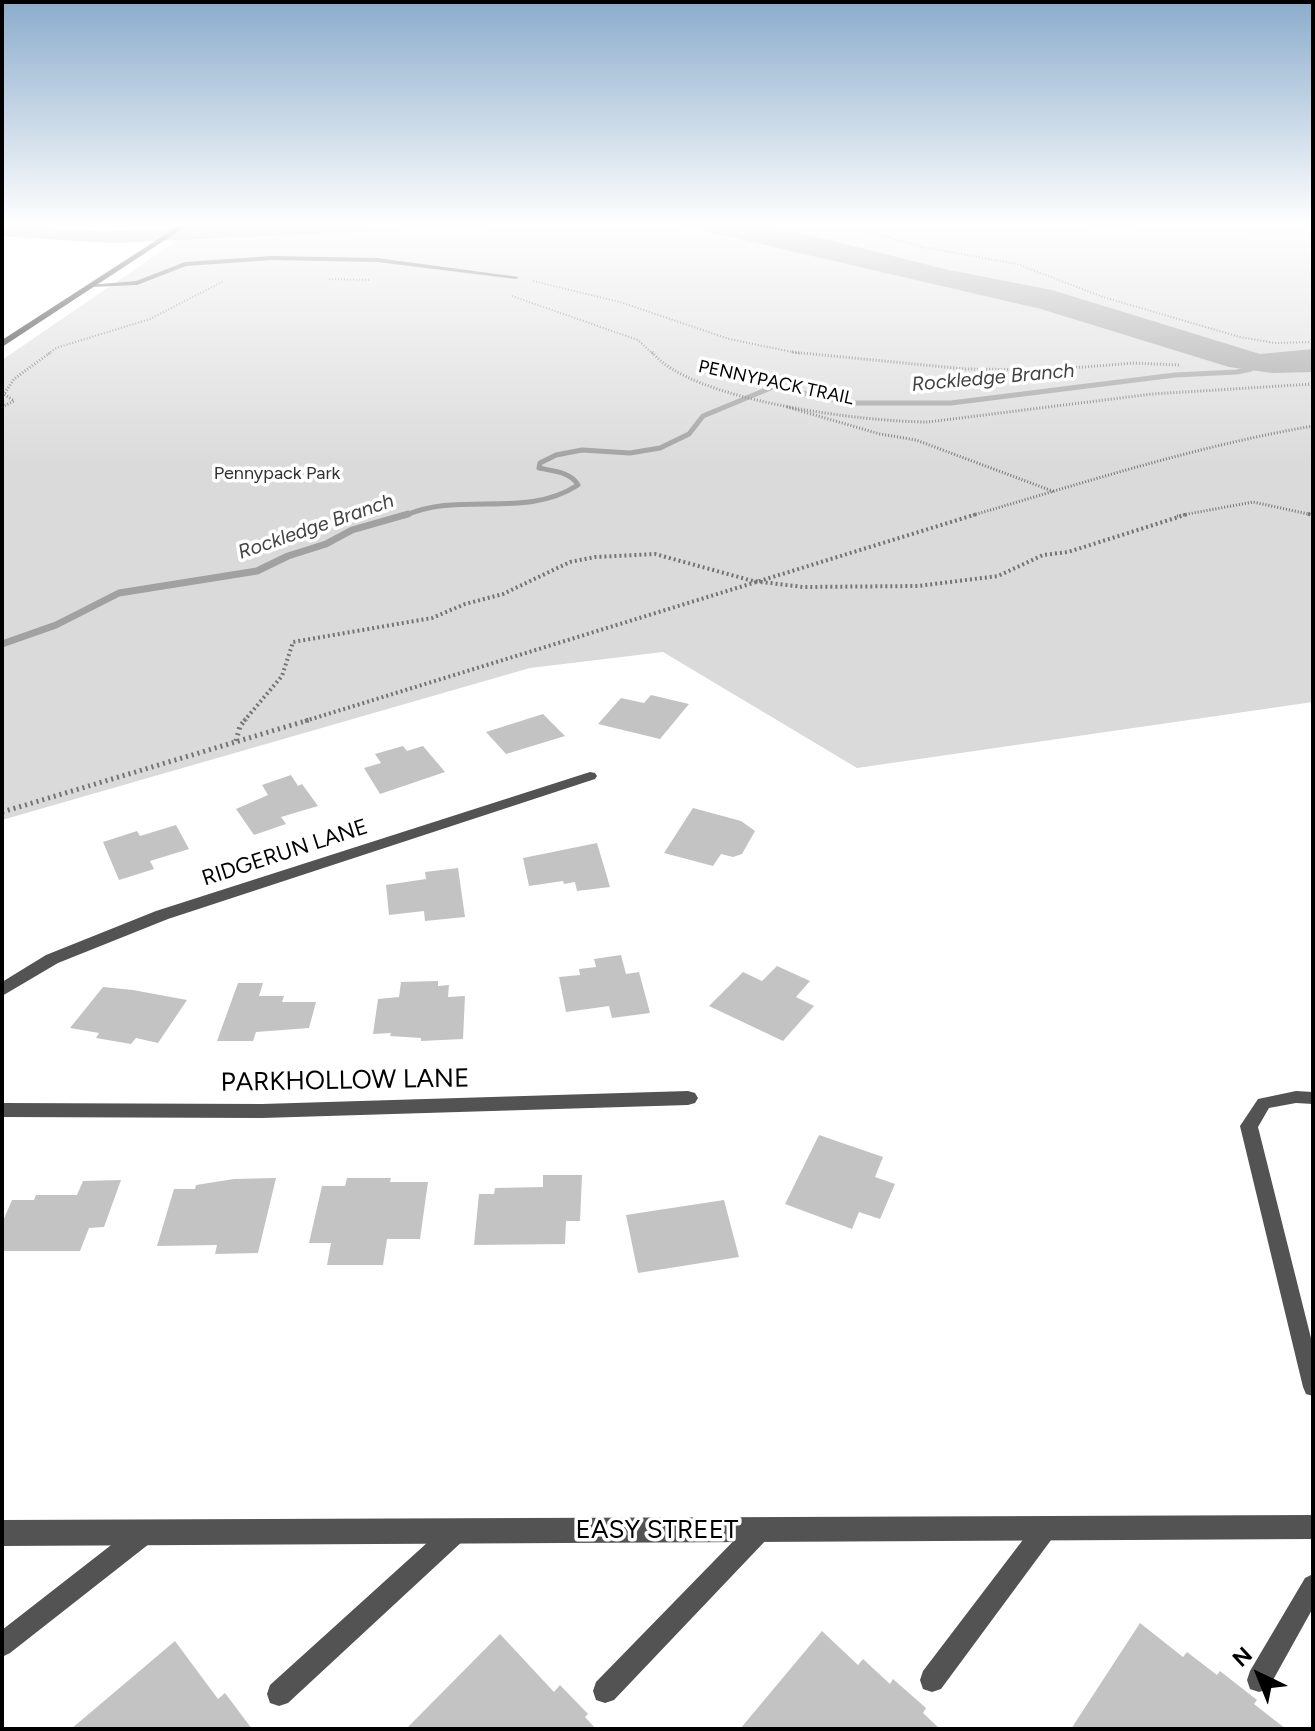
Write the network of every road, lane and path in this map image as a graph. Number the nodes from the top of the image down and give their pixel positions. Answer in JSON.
{"nodes":[{"id":1,"x":60,"y":306,"type":"edge"},
{"id":2,"x":173,"y":306,"type":"edge"},
{"id":3,"x":541,"y":306,"type":"edge"},
{"id":4,"x":631,"y":306,"type":"edge"},
{"id":5,"x":1133,"y":306,"type":"edge"},
{"id":6,"x":1313,"y":342,"type":"edge"},
{"id":7,"x":2,"y":344,"type":"edge"},
{"id":8,"x":1179,"y":365,"type":"dead end"},
{"id":9,"x":1313,"y":384,"type":"edge"},
{"id":10,"x":778,"y":402,"type":"junction"},
{"id":11,"x":2,"y":407,"type":"edge"},
{"id":12,"x":1313,"y":426,"type":"edge"},
{"id":13,"x":1056,"y":492,"type":"junction"},
{"id":14,"x":1313,"y":515,"type":"edge"},
{"id":15,"x":757,"y":582,"type":"junction"},
{"id":16,"x":236,"y":741,"type":"junction"},
{"id":17,"x":590,"y":776,"type":"dead end"},
{"id":18,"x":2,"y":812,"type":"edge"},
{"id":19,"x":2,"y":990,"type":"edge"},
{"id":20,"x":688,"y":1098,"type":"dead end"},
{"id":21,"x":1313,"y":1098,"type":"edge"},
{"id":22,"x":2,"y":1110,"type":"edge"},
{"id":23,"x":1313,"y":1387,"type":"edge"},
{"id":24,"x":1313,"y":1527,"type":"edge"},
{"id":25,"x":1046,"y":1528,"type":"junction"},
{"id":26,"x":760,"y":1529,"type":"junction"},
{"id":27,"x":457,"y":1531,"type":"junction"},
{"id":28,"x":2,"y":1533,"type":"edge"},
{"id":29,"x":145,"y":1533,"type":"junction"},
{"id":30,"x":1313,"y":1586,"type":"edge"},
{"id":31,"x":2,"y":1645,"type":"edge"},
{"id":32,"x":932,"y":1680,"type":"dead end"},
{"id":33,"x":1259,"y":1680,"type":"dead end"},
{"id":34,"x":605,"y":1691,"type":"dead end"},
{"id":35,"x":279,"y":1694,"type":"dead end"}],
"edges":[{"from":1,"to":7,"type":"street"},
{"from":2,"to":11,"type":"path"},
{"from":3,"to":10,"type":"path","name":"PENNYPACK TRAIL"},
{"from":4,"to":8,"type":"path"},
{"from":5,"to":6,"type":"path"},
{"from":9,"to":10,"type":"path","name":"PENNYPACK TRAIL"},
{"from":10,"to":13,"type":"path"},
{"from":12,"to":13,"type":"path"},
{"from":13,"to":15,"type":"path"},
{"from":14,"to":15,"type":"path"},
{"from":15,"to":16,"type":"path"},
{"from":15,"to":16,"type":"path"},
{"from":16,"to":18,"type":"path"},
{"from":17,"to":19,"type":"street","name":"RIDGERUN LANE"},
{"from":20,"to":22,"type":"street","name":"PARKHOLLOW LANE"},
{"from":21,"to":23,"type":"lane"},
{"from":24,"to":25,"type":"street","name":"EASY STREET"},
{"from":25,"to":26,"type":"street","name":"EASY STREET"},
{"from":25,"to":32,"type":"lane"},
{"from":26,"to":27,"type":"street","name":"EASY STREET"},
{"from":26,"to":34,"type":"lane"},
{"from":27,"to":29,"type":"street","name":"EASY STREET"},
{"from":27,"to":35,"type":"lane"},
{"from":28,"to":29,"type":"street","name":"EASY STREET"},
{"from":29,"to":31,"type":"lane"},
{"from":30,"to":33,"type":"lane"}]}
